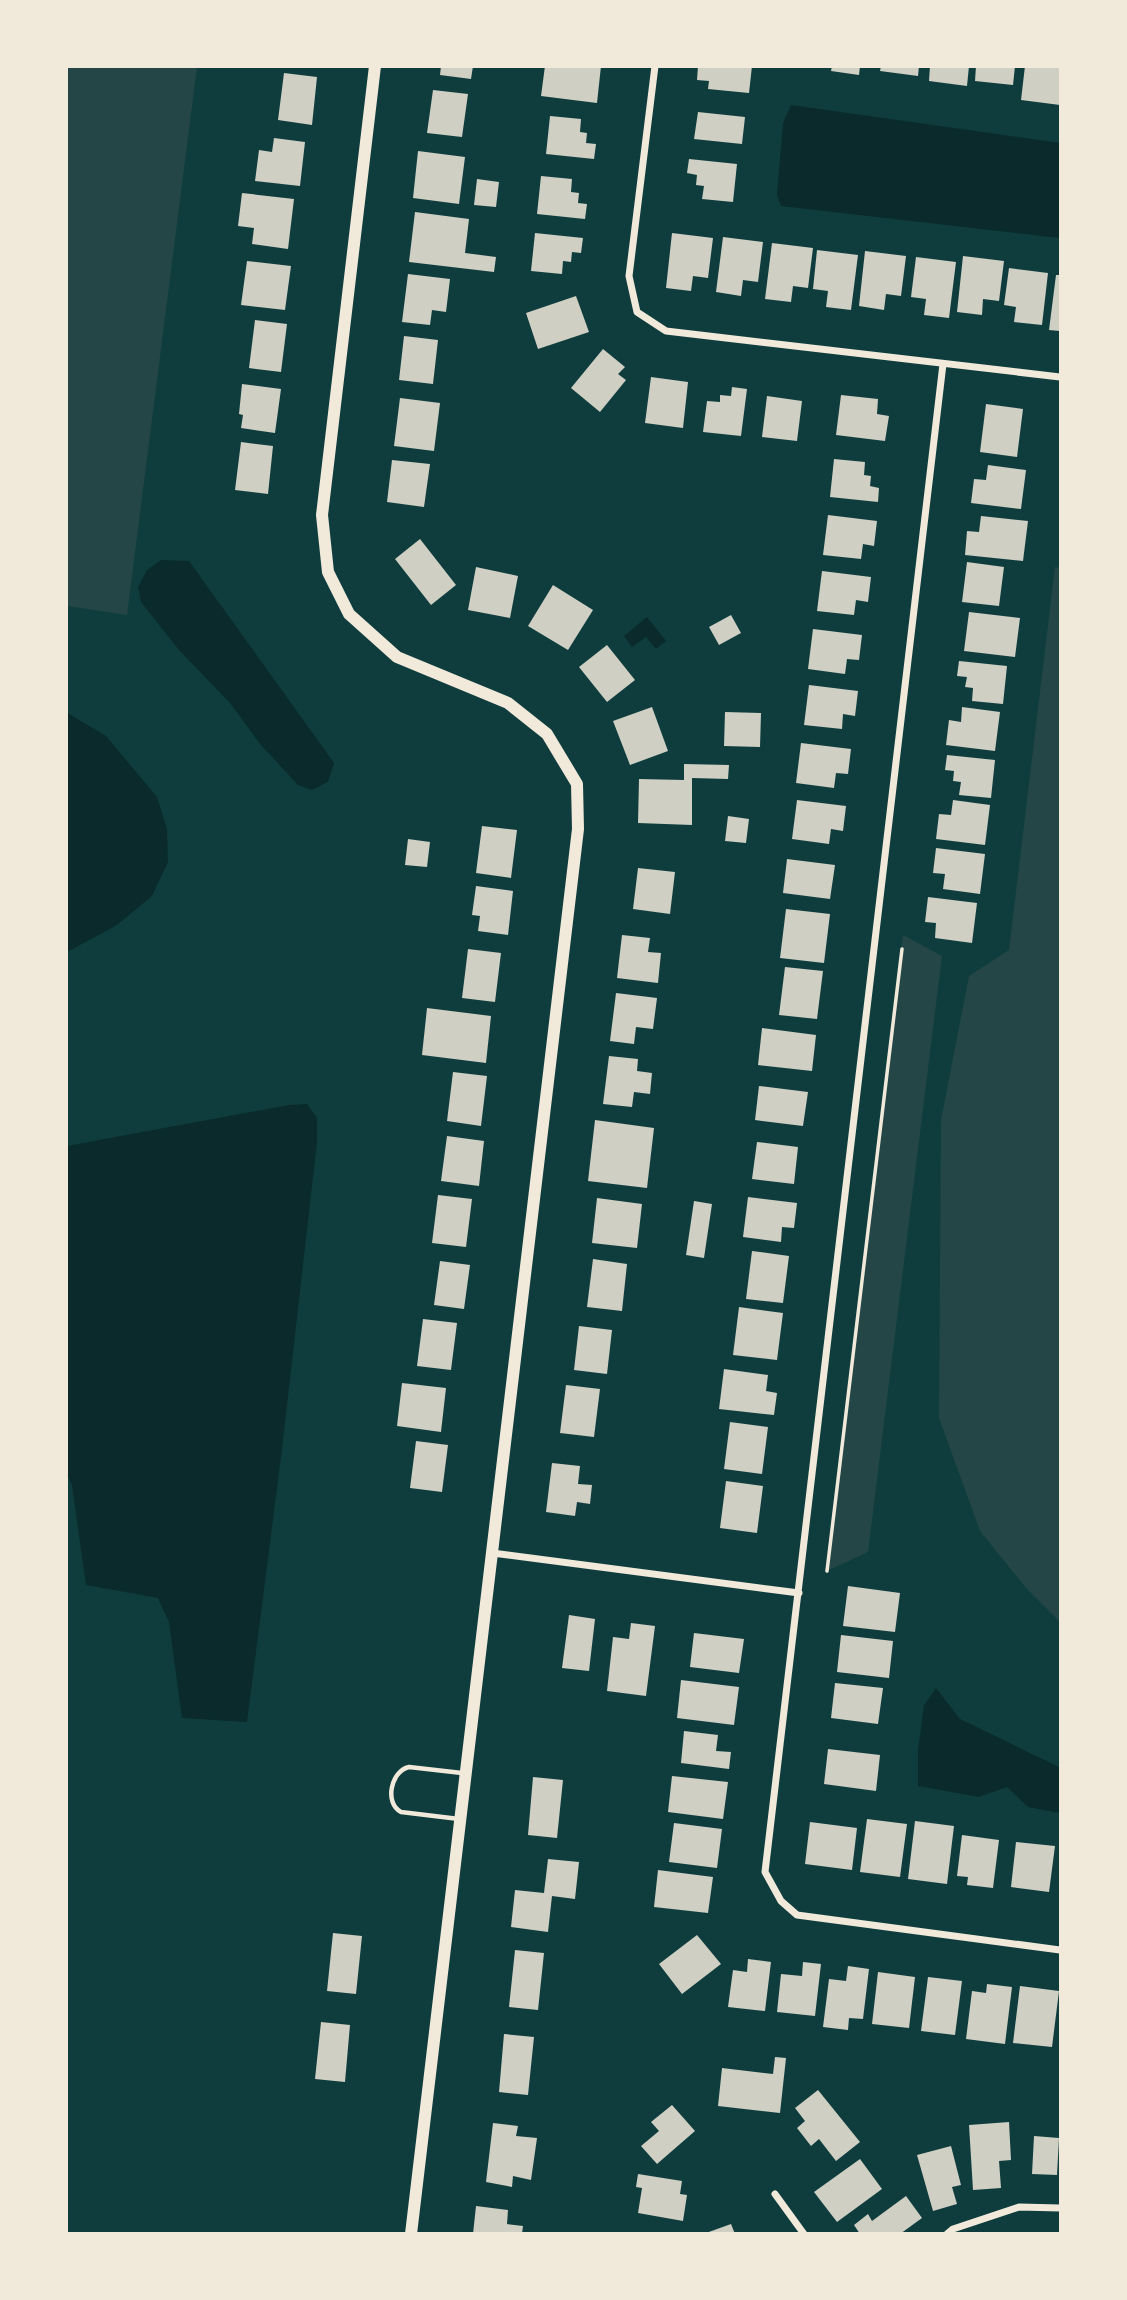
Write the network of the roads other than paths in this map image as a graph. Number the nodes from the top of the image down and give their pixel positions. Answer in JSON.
{"nodes":[{"id":1,"x":375,"y":66,"type":"edge"},
{"id":2,"x":655,"y":66,"type":"edge"},
{"id":3,"x":943,"y":364,"type":"junction"},
{"id":4,"x":1060,"y":377,"type":"edge"},
{"id":5,"x":491,"y":1552,"type":"junction"},
{"id":6,"x":799,"y":1593,"type":"junction"},
{"id":7,"x":465,"y":1774,"type":"junction"},
{"id":8,"x":460,"y":1819,"type":"junction"},
{"id":9,"x":1060,"y":1950,"type":"edge"},
{"id":10,"x":775,"y":2194,"type":"dead end"},
{"id":11,"x":1060,"y":2208,"type":"edge"},
{"id":12,"x":411,"y":2234,"type":"edge"},
{"id":13,"x":804,"y":2234,"type":"edge"},
{"id":14,"x":947,"y":2234,"type":"edge"}],
"edges":[{"from":1,"to":5,"type":"street"},
{"from":2,"to":3,"type":"street"},
{"from":3,"to":4,"type":"street"},
{"from":3,"to":6,"type":"street"},
{"from":5,"to":6,"type":"street"},
{"from":5,"to":7,"type":"street"},
{"from":6,"to":9,"type":"street"},
{"from":7,"to":8,"type":"street"},
{"from":7,"to":8,"type":"lane"},
{"from":8,"to":12,"type":"street"},
{"from":10,"to":13,"type":"street"},
{"from":11,"to":14,"type":"street"}]}
